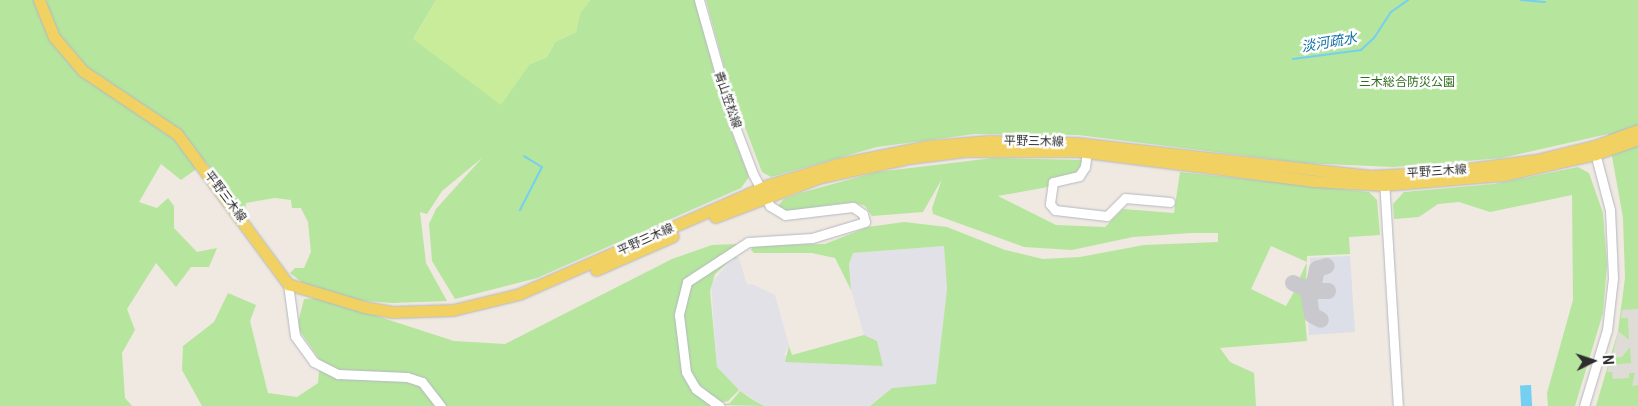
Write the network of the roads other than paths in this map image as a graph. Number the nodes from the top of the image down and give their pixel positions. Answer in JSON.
{"nodes":[{"id":1,"x":39,"y":0,"type":"edge"},
{"id":2,"x":699,"y":0,"type":"edge"},
{"id":3,"x":1638,"y":130,"type":"edge"},
{"id":4,"x":1638,"y":139,"type":"edge"},
{"id":5,"x":1595,"y":150,"type":"junction"},
{"id":6,"x":1087,"y":152,"type":"junction"},
{"id":7,"x":1384,"y":180,"type":"junction"},
{"id":8,"x":762,"y":193,"type":"junction"},
{"id":9,"x":1170,"y":202,"type":"dead end"},
{"id":10,"x":288,"y":284,"type":"junction"},
{"id":11,"x":441,"y":406,"type":"edge"},
{"id":12,"x":719,"y":406,"type":"edge"},
{"id":13,"x":1398,"y":406,"type":"edge"},
{"id":14,"x":1584,"y":406,"type":"edge"}],
"edges":[{"from":1,"to":10,"type":"main road","name":"平野三木線"},
{"from":2,"to":8,"type":"street","name":"青山笠松線"},
{"from":3,"to":5,"type":"main road","name":"平野三木線"},
{"from":4,"to":5,"type":"main road","name":"平野三木線"},
{"from":5,"to":7,"type":"main road","name":"平野三木線"},
{"from":5,"to":14,"type":"street"},
{"from":6,"to":7,"type":"main road","name":"平野三木線"},
{"from":6,"to":8,"type":"main road","name":"平野三木線"},
{"from":6,"to":9,"type":"street"},
{"from":7,"to":8,"type":"main road","name":"平野三木線"},
{"from":7,"to":13,"type":"street"},
{"from":8,"to":10,"type":"main road","name":"平野三木線"},
{"from":8,"to":12,"type":"street"},
{"from":10,"to":11,"type":"street"}]}
